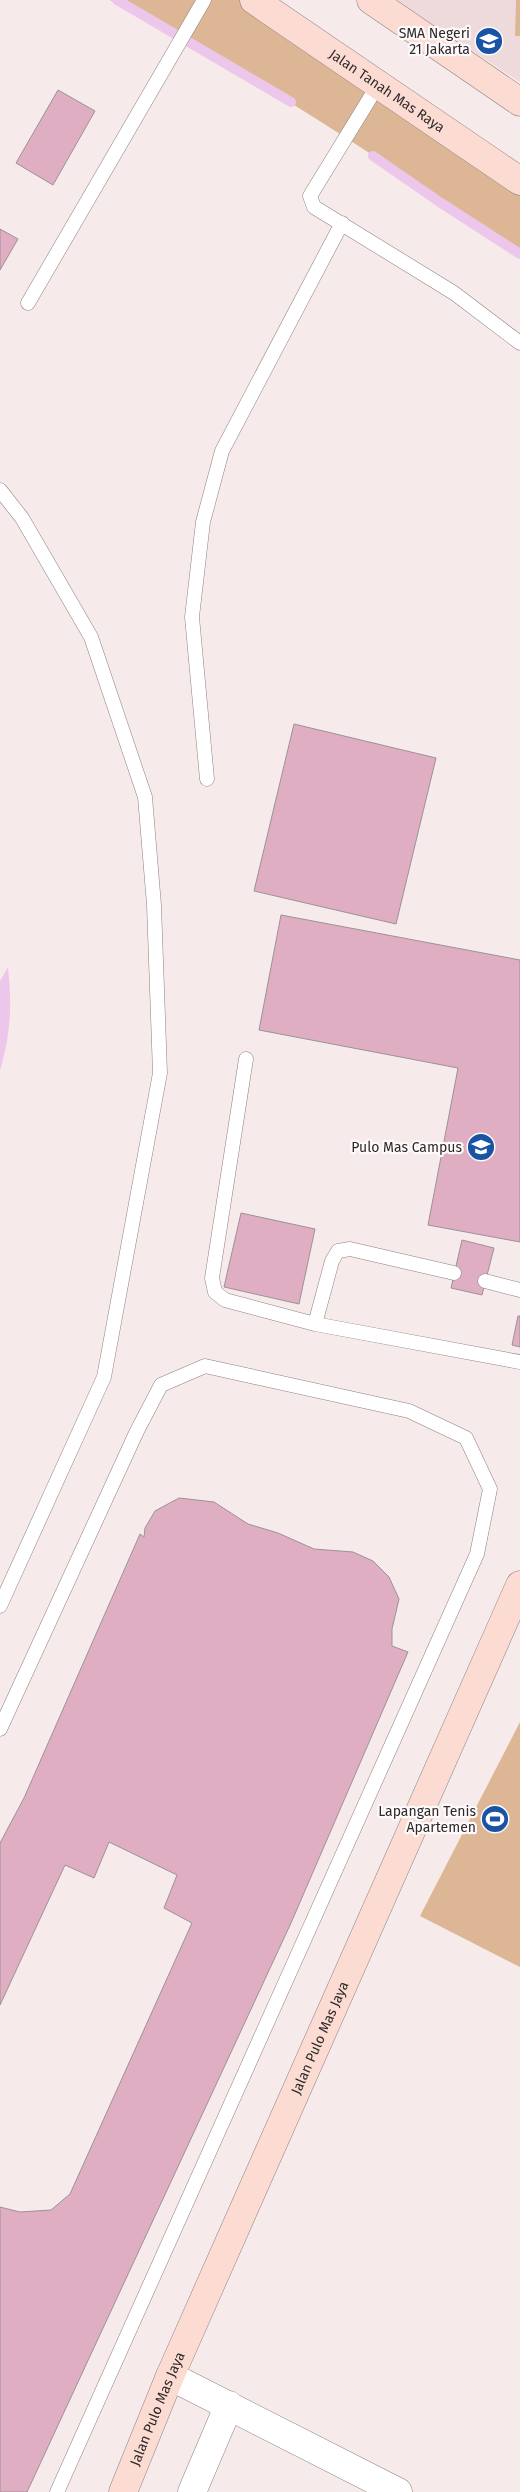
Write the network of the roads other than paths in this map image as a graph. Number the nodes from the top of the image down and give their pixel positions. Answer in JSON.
{"nodes":[{"id":1,"x":254,"y":0,"type":"edge"},
{"id":2,"x":371,"y":0,"type":"edge"},
{"id":3,"x":203,"y":1,"type":"edge"},
{"id":4,"x":375,"y":90,"type":"junction"},
{"id":5,"x":520,"y":102,"type":"edge"},
{"id":6,"x":520,"y":181,"type":"edge"},
{"id":7,"x":342,"y":223,"type":"junction"},
{"id":8,"x":28,"y":303,"type":"dead end"},
{"id":9,"x":520,"y":343,"type":"edge"},
{"id":10,"x":0,"y":490,"type":"edge"},
{"id":11,"x":207,"y":779,"type":"dead end"},
{"id":12,"x":246,"y":1059,"type":"dead end"},
{"id":13,"x":454,"y":1273,"type":"dead end"},
{"id":14,"x":486,"y":1281,"type":"dead end"},
{"id":15,"x":520,"y":1290,"type":"edge"},
{"id":16,"x":315,"y":1324,"type":"junction"},
{"id":17,"x":520,"y":1362,"type":"edge"},
{"id":18,"x":520,"y":1586,"type":"edge"},
{"id":19,"x":0,"y":1606,"type":"edge"},
{"id":20,"x":0,"y":1729,"type":"edge"},
{"id":21,"x":170,"y":2376,"type":"junction"},
{"id":22,"x":229,"y":2405,"type":"junction"},
{"id":23,"x":57,"y":2492,"type":"edge"},
{"id":24,"x":123,"y":2492,"type":"edge"},
{"id":25,"x":192,"y":2492,"type":"edge"},
{"id":26,"x":398,"y":2492,"type":"edge"}],
"edges":[{"from":1,"to":4,"type":"street","name":"Jalan Tanah Mas Raya"},
{"from":2,"to":5,"type":"street"},
{"from":3,"to":8,"type":"lane"},
{"from":4,"to":6,"type":"street","name":"Jalan Tanah Mas Raya"},
{"from":4,"to":7,"type":"lane"},
{"from":7,"to":9,"type":"lane"},
{"from":7,"to":11,"type":"lane"},
{"from":10,"to":19,"type":"lane"},
{"from":12,"to":16,"type":"lane"},
{"from":13,"to":16,"type":"lane"},
{"from":14,"to":15,"type":"lane"},
{"from":16,"to":17,"type":"lane"},
{"from":18,"to":21,"type":"street","name":"Jalan Pulo Mas Jaya"},
{"from":20,"to":23,"type":"lane"},
{"from":21,"to":22,"type":"street"},
{"from":21,"to":24,"type":"street","name":"Jalan Pulo Mas Jaya"},
{"from":22,"to":25,"type":"street"},
{"from":22,"to":26,"type":"street"}]}
